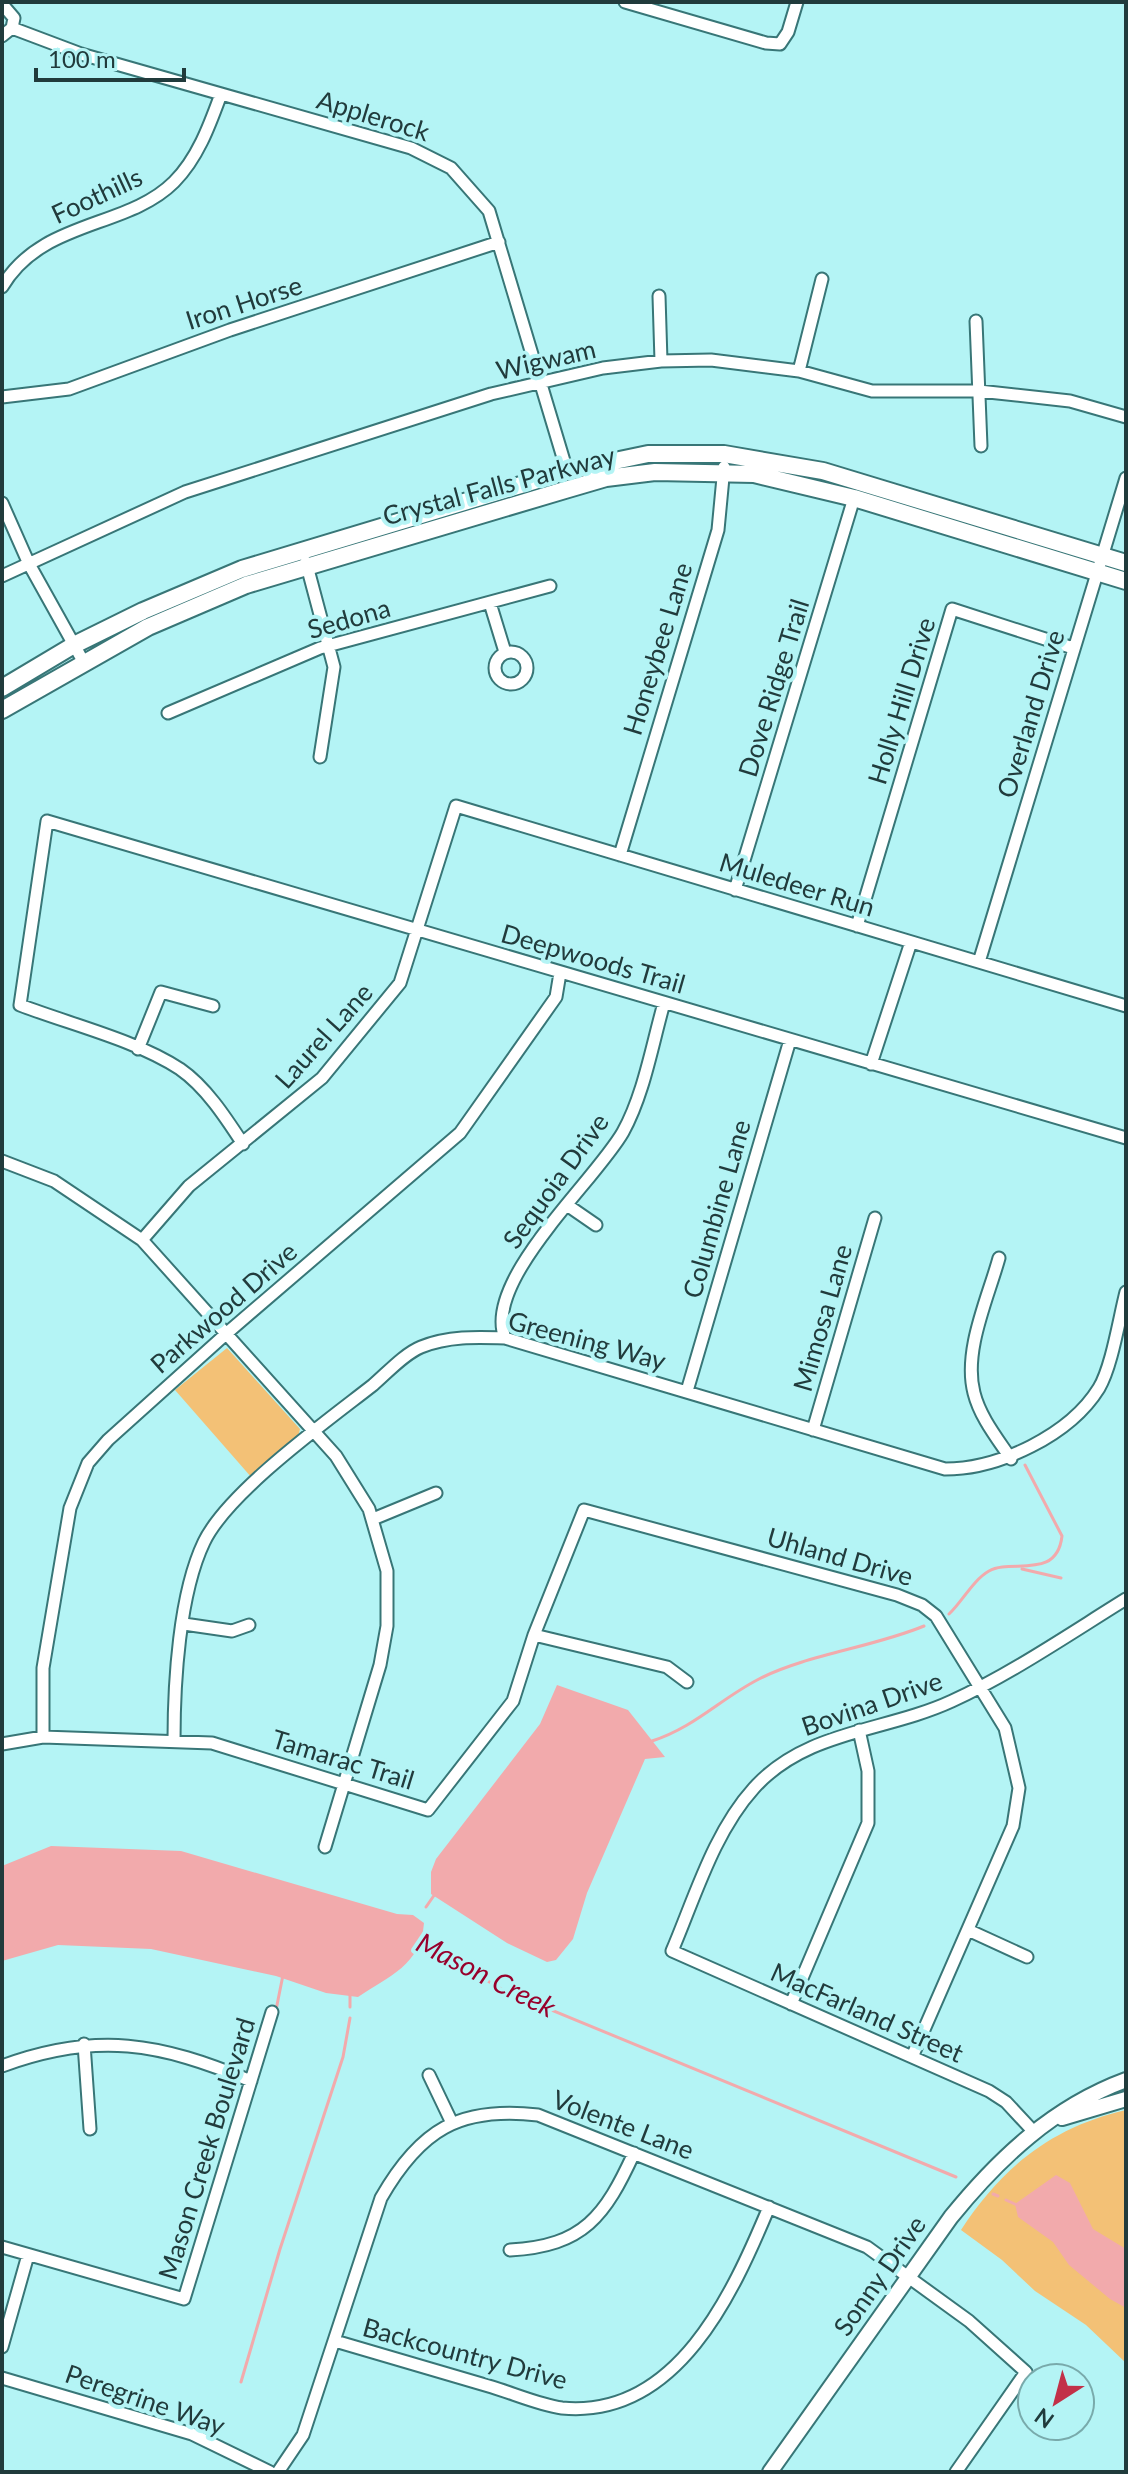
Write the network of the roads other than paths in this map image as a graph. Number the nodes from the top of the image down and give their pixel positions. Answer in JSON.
{"nodes":[{"id":1,"x":625,"y":2,"type":"edge"},
{"id":2,"x":797,"y":2,"type":"edge"},
{"id":3,"x":2,"y":4,"type":"edge"},
{"id":4,"x":12,"y":28,"type":"junction"},
{"id":5,"x":2,"y":36,"type":"edge"},
{"id":6,"x":221,"y":94,"type":"junction"},
{"id":7,"x":499,"y":242,"type":"junction"},
{"id":8,"x":822,"y":279,"type":"dead end"},
{"id":9,"x":2,"y":287,"type":"edge"},
{"id":10,"x":659,"y":296,"type":"dead end"},
{"id":11,"x":976,"y":321,"type":"dead end"},
{"id":12,"x":661,"y":361,"type":"junction"},
{"id":13,"x":799,"y":371,"type":"junction"},
{"id":14,"x":542,"y":383,"type":"junction"},
{"id":15,"x":979,"y":391,"type":"junction"},
{"id":16,"x":2,"y":397,"type":"edge"},
{"id":17,"x":1126,"y":417,"type":"edge"},
{"id":18,"x":981,"y":446,"type":"dead end"},
{"id":19,"x":724,"y":462,"type":"junction"},
{"id":20,"x":567,"y":471,"type":"junction"},
{"id":21,"x":1126,"y":478,"type":"edge"},
{"id":22,"x":854,"y":498,"type":"junction"},
{"id":23,"x":2,"y":503,"type":"edge"},
{"id":24,"x":305,"y":556,"type":"junction"},
{"id":25,"x":1126,"y":563,"type":"edge"},
{"id":26,"x":29,"y":564,"type":"junction"},
{"id":27,"x":1100,"y":564,"type":"junction"},
{"id":28,"x":2,"y":576,"type":"edge"},
{"id":29,"x":1126,"y":581,"type":"edge"},
{"id":30,"x":550,"y":586,"type":"dead end"},
{"id":31,"x":490,"y":603,"type":"junction"},
{"id":32,"x":74,"y":645,"type":"junction"},
{"id":33,"x":330,"y":646,"type":"junction"},
{"id":34,"x":1073,"y":648,"type":"junction"},
{"id":35,"x":505,"y":652,"type":"dead end"},
{"id":36,"x":83,"y":661,"type":"junction"},
{"id":37,"x":2,"y":688,"type":"edge"},
{"id":38,"x":2,"y":710,"type":"edge"},
{"id":39,"x":168,"y":713,"type":"dead end"},
{"id":40,"x":320,"y":757,"type":"dead end"},
{"id":41,"x":456,"y":806,"type":"joint"},
{"id":42,"x":620,"y":855,"type":"junction"},
{"id":43,"x":735,"y":890,"type":"junction"},
{"id":44,"x":857,"y":926,"type":"junction"},
{"id":45,"x":418,"y":930,"type":"junction"},
{"id":46,"x":911,"y":942,"type":"junction"},
{"id":47,"x":979,"y":962,"type":"junction"},
{"id":48,"x":560,"y":973,"type":"junction"},
{"id":49,"x":664,"y":1003,"type":"junction"},
{"id":50,"x":213,"y":1006,"type":"dead end"},
{"id":51,"x":1126,"y":1006,"type":"edge"},
{"id":52,"x":790,"y":1040,"type":"junction"},
{"id":53,"x":138,"y":1049,"type":"junction"},
{"id":54,"x":871,"y":1064,"type":"junction"},
{"id":55,"x":1126,"y":1138,"type":"edge"},
{"id":56,"x":243,"y":1144,"type":"junction"},
{"id":57,"x":2,"y":1161,"type":"edge"},
{"id":58,"x":567,"y":1205,"type":"junction"},
{"id":59,"x":875,"y":1218,"type":"dead end"},
{"id":60,"x":596,"y":1225,"type":"dead end"},
{"id":61,"x":142,"y":1240,"type":"junction"},
{"id":62,"x":999,"y":1258,"type":"dead end"},
{"id":63,"x":1126,"y":1292,"type":"edge"},
{"id":64,"x":227,"y":1333,"type":"junction"},
{"id":65,"x":505,"y":1338,"type":"junction"},
{"id":66,"x":687,"y":1391,"type":"junction"},
{"id":67,"x":813,"y":1430,"type":"junction"},
{"id":68,"x":314,"y":1431,"type":"junction"},
{"id":69,"x":1011,"y":1459,"type":"junction"},
{"id":70,"x":436,"y":1493,"type":"dead end"},
{"id":71,"x":584,"y":1510,"type":"joint"},
{"id":72,"x":373,"y":1519,"type":"junction"},
{"id":73,"x":1126,"y":1599,"type":"edge"},
{"id":74,"x":184,"y":1624,"type":"junction"},
{"id":75,"x":249,"y":1625,"type":"dead end"},
{"id":76,"x":534,"y":1635,"type":"junction"},
{"id":77,"x":687,"y":1682,"type":"dead end"},
{"id":78,"x":979,"y":1686,"type":"junction"},
{"id":79,"x":859,"y":1730,"type":"junction"},
{"id":80,"x":43,"y":1737,"type":"junction"},
{"id":81,"x":174,"y":1740,"type":"junction"},
{"id":82,"x":2,"y":1744,"type":"edge"},
{"id":83,"x":344,"y":1785,"type":"junction"},
{"id":84,"x":325,"y":1847,"type":"dead end"},
{"id":85,"x":968,"y":1930,"type":"junction"},
{"id":86,"x":672,"y":1951,"type":"joint"},
{"id":87,"x":1027,"y":1957,"type":"dead end"},
{"id":88,"x":791,"y":2004,"type":"junction"},
{"id":89,"x":272,"y":2012,"type":"dead end"},
{"id":90,"x":84,"y":2044,"type":"junction"},
{"id":91,"x":912,"y":2057,"type":"junction"},
{"id":92,"x":2,"y":2066,"type":"edge"},
{"id":93,"x":429,"y":2075,"type":"dead end"},
{"id":94,"x":1126,"y":2080,"type":"edge"},
{"id":95,"x":251,"y":2081,"type":"junction"},
{"id":96,"x":1126,"y":2099,"type":"edge"},
{"id":97,"x":452,"y":2123,"type":"junction"},
{"id":98,"x":1046,"y":2123,"type":"junction"},
{"id":99,"x":90,"y":2129,"type":"dead end"},
{"id":100,"x":1033,"y":2131,"type":"junction"},
{"id":101,"x":634,"y":2153,"type":"junction"},
{"id":102,"x":769,"y":2207,"type":"junction"},
{"id":103,"x":2,"y":2247,"type":"edge"},
{"id":104,"x":510,"y":2250,"type":"dead end"},
{"id":105,"x":28,"y":2255,"type":"junction"},
{"id":106,"x":909,"y":2277,"type":"junction"},
{"id":107,"x":335,"y":2341,"type":"junction"},
{"id":108,"x":2,"y":2347,"type":"edge"},
{"id":109,"x":2,"y":2378,"type":"edge"},
{"id":110,"x":270,"y":2472,"type":"edge"},
{"id":111,"x":278,"y":2472,"type":"edge"},
{"id":112,"x":770,"y":2472,"type":"edge"},
{"id":113,"x":956,"y":2472,"type":"edge"}],
"edges":[{"from":1,"to":2,"type":"street"},
{"from":3,"to":4,"type":"street"},
{"from":4,"to":5,"type":"street"},
{"from":4,"to":6,"type":"street","name":"Applerock"},
{"from":6,"to":7,"type":"street","name":"Applerock"},
{"from":6,"to":9,"type":"street","name":"Foothills"},
{"from":7,"to":14,"type":"street","name":"Applerock"},
{"from":7,"to":16,"type":"street","name":"Iron Horse"},
{"from":8,"to":13,"type":"street"},
{"from":10,"to":12,"type":"street"},
{"from":11,"to":15,"type":"street"},
{"from":12,"to":13,"type":"street","name":"Wigwam"},
{"from":12,"to":14,"type":"street","name":"Wigwam"},
{"from":13,"to":15,"type":"street","name":"Wigwam"},
{"from":14,"to":20,"type":"street","name":"Applerock"},
{"from":14,"to":26,"type":"street","name":"Wigwam"},
{"from":15,"to":17,"type":"street","name":"Wigwam"},
{"from":15,"to":18,"type":"street"},
{"from":19,"to":20,"type":"main road","name":"Crystal Falls Parkway"},
{"from":19,"to":22,"type":"main road","name":"Crystal Falls Parkway"},
{"from":19,"to":24,"type":"main road","name":"Crystal Falls Parkway"},
{"from":19,"to":27,"type":"main road","name":"Crystal Falls Parkway"},
{"from":19,"to":42,"type":"street","name":"Honeybee Lane"},
{"from":20,"to":24,"type":"main road","name":"Crystal Falls Parkway"},
{"from":21,"to":27,"type":"street","name":"Overland Drive"},
{"from":22,"to":27,"type":"main road","name":"Crystal Falls Parkway"},
{"from":22,"to":43,"type":"street","name":"Dove Ridge Trail"},
{"from":23,"to":26,"type":"street"},
{"from":24,"to":32,"type":"main road","name":"Crystal Falls Parkway"},
{"from":24,"to":33,"type":"street"},
{"from":24,"to":36,"type":"main road","name":"Crystal Falls Parkway"},
{"from":25,"to":27,"type":"main road","name":"Crystal Falls Parkway"},
{"from":26,"to":28,"type":"street","name":"Wigwam"},
{"from":26,"to":32,"type":"street"},
{"from":27,"to":29,"type":"main road","name":"Crystal Falls Parkway"},
{"from":27,"to":34,"type":"street","name":"Overland Drive"},
{"from":30,"to":31,"type":"street","name":"Sedona"},
{"from":31,"to":33,"type":"street","name":"Sedona"},
{"from":31,"to":35,"type":"street"},
{"from":32,"to":36,"type":"street"},
{"from":32,"to":37,"type":"main road","name":"Crystal Falls Parkway"},
{"from":33,"to":39,"type":"street","name":"Sedona"},
{"from":33,"to":40,"type":"street"},
{"from":34,"to":44,"type":"street","name":"Holly Hill Drive"},
{"from":34,"to":47,"type":"street","name":"Overland Drive"},
{"from":36,"to":38,"type":"main road","name":"Crystal Falls Parkway"},
{"from":41,"to":42,"type":"street","name":"Muledeer Run"},
{"from":41,"to":45,"type":"street","name":"Laurel Lane"},
{"from":42,"to":43,"type":"street","name":"Muledeer Run"},
{"from":43,"to":44,"type":"street","name":"Muledeer Run"},
{"from":44,"to":46,"type":"street","name":"Muledeer Run"},
{"from":45,"to":48,"type":"street","name":"Deepwoods Trail"},
{"from":45,"to":53,"type":"street","name":"Deepwoods Trail"},
{"from":45,"to":56,"type":"street","name":"Laurel Lane"},
{"from":46,"to":47,"type":"street","name":"Muledeer Run"},
{"from":46,"to":54,"type":"street"},
{"from":47,"to":51,"type":"street","name":"Muledeer Run"},
{"from":48,"to":49,"type":"street","name":"Deepwoods Trail"},
{"from":48,"to":64,"type":"street","name":"Parkwood Drive"},
{"from":49,"to":52,"type":"street","name":"Deepwoods Trail"},
{"from":49,"to":58,"type":"street","name":"Sequoia Drive"},
{"from":50,"to":53,"type":"street"},
{"from":52,"to":54,"type":"street","name":"Deepwoods Trail"},
{"from":52,"to":66,"type":"street","name":"Columbine Lane"},
{"from":53,"to":56,"type":"street"},
{"from":54,"to":55,"type":"street","name":"Deepwoods Trail"},
{"from":56,"to":61,"type":"street","name":"Laurel Lane"},
{"from":57,"to":61,"type":"street"},
{"from":58,"to":60,"type":"street"},
{"from":58,"to":65,"type":"street","name":"Sequoia Drive"},
{"from":59,"to":67,"type":"street","name":"Mimosa Lane"},
{"from":61,"to":64,"type":"street"},
{"from":62,"to":69,"type":"street"},
{"from":63,"to":69,"type":"street","name":"Greening Way"},
{"from":64,"to":68,"type":"street"},
{"from":64,"to":80,"type":"street","name":"Parkwood Drive"},
{"from":65,"to":66,"type":"street","name":"Greening Way"},
{"from":65,"to":68,"type":"street","name":"Greening Way"},
{"from":66,"to":67,"type":"street","name":"Greening Way"},
{"from":67,"to":69,"type":"street","name":"Greening Way"},
{"from":68,"to":72,"type":"street"},
{"from":68,"to":74,"type":"street","name":"Greening Way"},
{"from":70,"to":72,"type":"street"},
{"from":71,"to":76,"type":"street","name":"Tamarac Trail"},
{"from":71,"to":78,"type":"street","name":"Uhland Drive"},
{"from":72,"to":83,"type":"street"},
{"from":73,"to":78,"type":"street","name":"Bovina Drive"},
{"from":74,"to":75,"type":"street"},
{"from":74,"to":81,"type":"street","name":"Greening Way"},
{"from":76,"to":77,"type":"street"},
{"from":76,"to":83,"type":"street","name":"Tamarac Trail"},
{"from":78,"to":79,"type":"street","name":"Bovina Drive"},
{"from":78,"to":85,"type":"street","name":"Uhland Drive"},
{"from":79,"to":86,"type":"street","name":"Bovina Drive"},
{"from":79,"to":88,"type":"street"},
{"from":80,"to":81,"type":"street","name":"Tamarac Trail"},
{"from":80,"to":82,"type":"street","name":"Tamarac Trail"},
{"from":81,"to":83,"type":"street","name":"Tamarac Trail"},
{"from":83,"to":84,"type":"street"},
{"from":85,"to":87,"type":"street"},
{"from":85,"to":91,"type":"street","name":"Uhland Drive"},
{"from":86,"to":88,"type":"street","name":"MacFarland Street"},
{"from":88,"to":91,"type":"street","name":"MacFarland Street"},
{"from":89,"to":95,"type":"street","name":"Mason Creek Boulevard"},
{"from":90,"to":92,"type":"street"},
{"from":90,"to":95,"type":"street"},
{"from":90,"to":99,"type":"street"},
{"from":91,"to":100,"type":"street","name":"MacFarland Street"},
{"from":93,"to":97,"type":"street"},
{"from":94,"to":98,"type":"street","name":"Sonny Drive"},
{"from":95,"to":105,"type":"street","name":"Mason Creek Boulevard"},
{"from":96,"to":98,"type":"street","name":"Sonny Drive"},
{"from":97,"to":101,"type":"street","name":"Volente Lane"},
{"from":97,"to":107,"type":"street","name":"Volente Lane"},
{"from":98,"to":100,"type":"street","name":"Sonny Drive"},
{"from":100,"to":106,"type":"street","name":"Sonny Drive"},
{"from":101,"to":102,"type":"street","name":"Volente Lane"},
{"from":101,"to":104,"type":"street"},
{"from":102,"to":106,"type":"street","name":"Volente Lane"},
{"from":102,"to":107,"type":"street","name":"Backcountry Drive"},
{"from":103,"to":105,"type":"street"},
{"from":105,"to":108,"type":"street"},
{"from":106,"to":112,"type":"street","name":"Sonny Drive"},
{"from":106,"to":113,"type":"street","name":"Volente Lane"},
{"from":107,"to":111,"type":"street","name":"Volente Lane"},
{"from":109,"to":110,"type":"street","name":"Peregrine Way"}]}
